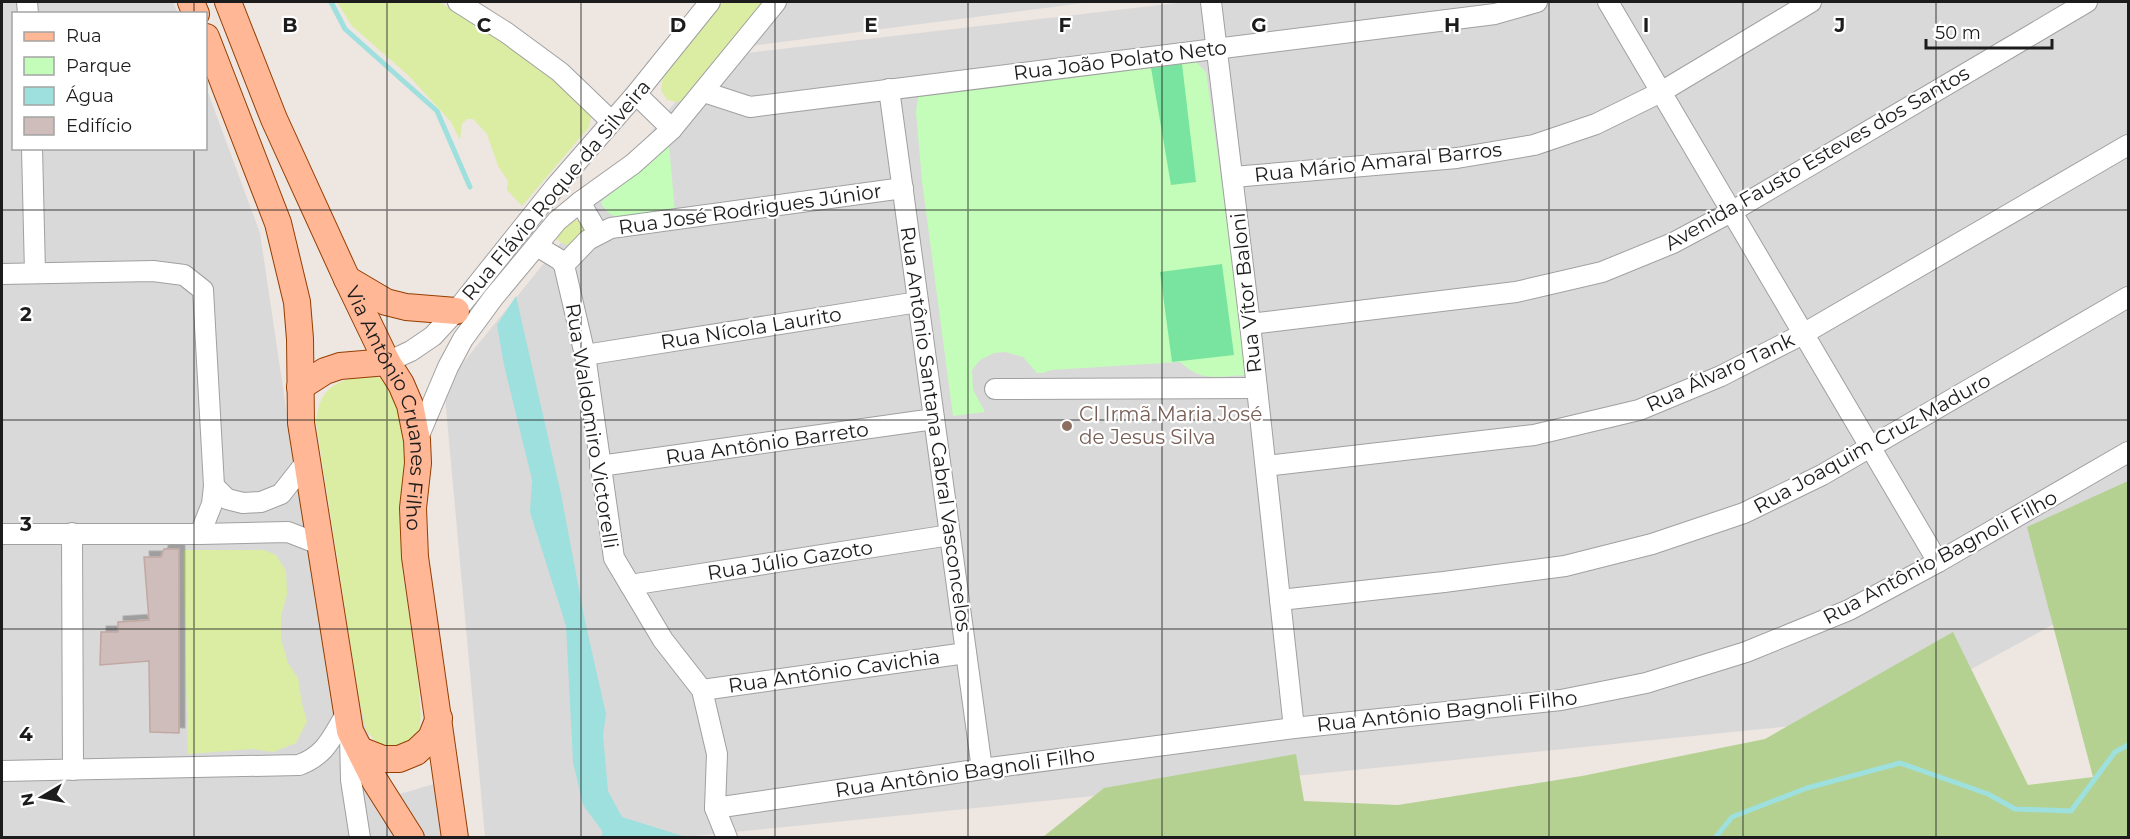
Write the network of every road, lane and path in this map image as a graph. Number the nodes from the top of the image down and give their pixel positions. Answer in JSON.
{"nodes":[{"id":1,"x":228,"y":2,"type":"edge"},
{"id":2,"x":458,"y":2,"type":"edge"},
{"id":3,"x":710,"y":2,"type":"edge"},
{"id":4,"x":776,"y":2,"type":"edge"},
{"id":5,"x":1211,"y":2,"type":"edge"},
{"id":6,"x":1537,"y":2,"type":"edge"},
{"id":7,"x":1608,"y":2,"type":"edge"},
{"id":8,"x":1811,"y":2,"type":"edge"},
{"id":9,"x":2087,"y":2,"type":"edge"},
{"id":10,"x":207,"y":40,"type":"edge"},
{"id":11,"x":1218,"y":47,"type":"junction"},
{"id":12,"x":889,"y":89,"type":"junction"},
{"id":13,"x":704,"y":92,"type":"junction"},
{"id":14,"x":1661,"y":92,"type":"junction"},
{"id":15,"x":636,"y":94,"type":"junction"},
{"id":16,"x":611,"y":121,"type":"junction"},
{"id":17,"x":672,"y":129,"type":"junction"},
{"id":18,"x":2128,"y":145,"type":"edge"},
{"id":19,"x":32,"y":150,"type":"edge"},
{"id":20,"x":1233,"y":177,"type":"junction"},
{"id":21,"x":903,"y":188,"type":"junction"},
{"id":22,"x":580,"y":201,"type":"junction"},
{"id":23,"x":1731,"y":212,"type":"junction"},
{"id":24,"x":598,"y":234,"type":"junction"},
{"id":25,"x":537,"y":246,"type":"junction"},
{"id":26,"x":564,"y":265,"type":"junction"},
{"id":27,"x":35,"y":273,"type":"junction"},
{"id":28,"x":2,"y":274,"type":"edge"},
{"id":29,"x":347,"y":279,"type":"junction"},
{"id":30,"x":2128,"y":297,"type":"edge"},
{"id":31,"x":918,"y":302,"type":"junction"},
{"id":32,"x":456,"y":311,"type":"junction"},
{"id":33,"x":1250,"y":324,"type":"junction"},
{"id":34,"x":1803,"y":334,"type":"junction"},
{"id":35,"x":585,"y":355,"type":"junction"},
{"id":36,"x":387,"y":362,"type":"junction"},
{"id":37,"x":300,"y":387,"type":"junction"},
{"id":38,"x":1257,"y":388,"type":"junction"},
{"id":39,"x":995,"y":389,"type":"dead end"},
{"id":40,"x":934,"y":419,"type":"junction"},
{"id":41,"x":417,"y":440,"type":"junction"},
{"id":42,"x":1870,"y":447,"type":"junction"},
{"id":43,"x":2128,"y":452,"type":"edge"},
{"id":44,"x":307,"y":461,"type":"junction"},
{"id":45,"x":600,"y":466,"type":"junction"},
{"id":46,"x":1266,"y":466,"type":"junction"},
{"id":47,"x":214,"y":486,"type":"junction"},
{"id":48,"x":72,"y":533,"type":"junction"},
{"id":49,"x":2,"y":534,"type":"edge"},
{"id":50,"x":200,"y":534,"type":"junction"},
{"id":51,"x":950,"y":535,"type":"junction"},
{"id":52,"x":319,"y":544,"type":"junction"},
{"id":53,"x":1938,"y":562,"type":"junction"},
{"id":54,"x":630,"y":585,"type":"junction"},
{"id":55,"x":1280,"y":600,"type":"junction"},
{"id":56,"x":966,"y":652,"type":"junction"},
{"id":57,"x":702,"y":690,"type":"junction"},
{"id":58,"x":439,"y":718,"type":"junction"},
{"id":59,"x":1294,"y":728,"type":"junction"},
{"id":60,"x":352,"y":732,"type":"junction"},
{"id":61,"x":982,"y":769,"type":"junction"},
{"id":62,"x":73,"y":770,"type":"junction"},
{"id":63,"x":2,"y":771,"type":"edge"},
{"id":64,"x":716,"y":808,"type":"junction"},
{"id":65,"x":360,"y":837,"type":"edge"},
{"id":66,"x":411,"y":837,"type":"edge"},
{"id":67,"x":454,"y":837,"type":"edge"},
{"id":68,"x":727,"y":837,"type":"edge"}],
"edges":[{"from":1,"to":29,"type":"main road","name":"Via Antônio Cruanes Filho"},
{"from":2,"to":16,"type":"street"},
{"from":3,"to":15,"type":"street","name":"Rua Flávio Roque da Silveira"},
{"from":4,"to":13,"type":"street","name":"Rua Flávio Roque da Silveira"},
{"from":5,"to":11,"type":"street","name":"Rua Vítor Baloni"},
{"from":6,"to":11,"type":"street","name":"Rua João Polato Neto"},
{"from":7,"to":14,"type":"street"},
{"from":8,"to":14,"type":"street","name":"Rua Mário Amaral Barros"},
{"from":9,"to":23,"type":"street","name":"Avenida Fausto Esteves dos Santos"},
{"from":10,"to":37,"type":"main road"},
{"from":11,"to":12,"type":"street","name":"Rua João Polato Neto"},
{"from":11,"to":20,"type":"street","name":"Rua Vítor Baloni"},
{"from":12,"to":13,"type":"street","name":"Rua João Polato Neto"},
{"from":12,"to":21,"type":"street","name":"Rua Antônio Santana Cabral Vasconcelos"},
{"from":13,"to":17,"type":"street","name":"Rua Flávio Roque da Silveira"},
{"from":14,"to":20,"type":"street","name":"Rua Mário Amaral Barros"},
{"from":14,"to":23,"type":"street"},
{"from":15,"to":16,"type":"street","name":"Rua Flávio Roque da Silveira"},
{"from":15,"to":17,"type":"street"},
{"from":16,"to":32,"type":"street","name":"Rua Flávio Roque da Silveira"},
{"from":17,"to":22,"type":"street","name":"Rua Flávio Roque da Silveira"},
{"from":18,"to":34,"type":"street","name":"Rua Álvaro Tank"},
{"from":19,"to":27,"type":"street"},
{"from":20,"to":33,"type":"street","name":"Rua Vítor Baloni"},
{"from":21,"to":24,"type":"street","name":"Rua José Rodrigues Júnior"},
{"from":21,"to":31,"type":"street","name":"Rua Antônio Santana Cabral Vasconcelos"},
{"from":22,"to":24,"type":"street","name":"Rua José Rodrigues Júnior"},
{"from":22,"to":25,"type":"street","name":"Rua Flávio Roque da Silveira"},
{"from":23,"to":33,"type":"street","name":"Avenida Fausto Esteves dos Santos"},
{"from":23,"to":34,"type":"street"},
{"from":24,"to":26,"type":"street","name":"Rua José Rodrigues Júnior"},
{"from":25,"to":26,"type":"street"},
{"from":25,"to":41,"type":"street","name":"Rua Flávio Roque da Silveira"},
{"from":26,"to":35,"type":"street","name":"Rua Waldomiro Victorelli"},
{"from":27,"to":28,"type":"street"},
{"from":27,"to":47,"type":"street"},
{"from":29,"to":32,"type":"main road"},
{"from":29,"to":36,"type":"main road","name":"Via Antônio Cruanes Filho"},
{"from":30,"to":42,"type":"street","name":"Rua Joaquim Cruz Maduro"},
{"from":31,"to":35,"type":"street","name":"Rua Nícola Laurito"},
{"from":31,"to":40,"type":"street","name":"Rua Antônio Santana Cabral Vasconcelos"},
{"from":32,"to":36,"type":"street","name":"Rua Flávio Roque da Silveira"},
{"from":33,"to":38,"type":"street","name":"Rua Vítor Baloni"},
{"from":34,"to":42,"type":"street"},
{"from":34,"to":46,"type":"street","name":"Rua Álvaro Tank"},
{"from":35,"to":45,"type":"street","name":"Rua Waldomiro Victorelli"},
{"from":36,"to":37,"type":"main road"},
{"from":36,"to":41,"type":"main road","name":"Via Antônio Cruanes Filho"},
{"from":37,"to":44,"type":"main road"},
{"from":38,"to":39,"type":"street"},
{"from":38,"to":46,"type":"street","name":"Rua Vítor Baloni"},
{"from":40,"to":45,"type":"street","name":"Rua Antônio Barreto"},
{"from":40,"to":51,"type":"street","name":"Rua Antônio Santana Cabral Vasconcelos"},
{"from":41,"to":58,"type":"main road","name":"Via Antônio Cruanes Filho"},
{"from":42,"to":53,"type":"street"},
{"from":42,"to":55,"type":"street","name":"Rua Joaquim Cruz Maduro"},
{"from":43,"to":53,"type":"street","name":"Rua Antônio Bagnoli Filho"},
{"from":44,"to":47,"type":"street"},
{"from":44,"to":52,"type":"main road"},
{"from":45,"to":54,"type":"street","name":"Rua Waldomiro Victorelli"},
{"from":46,"to":55,"type":"street","name":"Rua Vítor Baloni"},
{"from":47,"to":50,"type":"street"},
{"from":48,"to":49,"type":"street"},
{"from":48,"to":50,"type":"street"},
{"from":48,"to":62,"type":"street"},
{"from":50,"to":52,"type":"street"},
{"from":51,"to":54,"type":"street","name":"Rua Júlio Gazoto"},
{"from":51,"to":56,"type":"street","name":"Rua Antônio Santana Cabral Vasconcelos"},
{"from":52,"to":60,"type":"main road"},
{"from":53,"to":59,"type":"street","name":"Rua Antônio Bagnoli Filho"},
{"from":54,"to":57,"type":"street","name":"Rua Waldomiro Victorelli"},
{"from":55,"to":59,"type":"street","name":"Rua Vítor Baloni"},
{"from":56,"to":57,"type":"street","name":"Rua Antônio Cavichia"},
{"from":56,"to":61,"type":"street","name":"Rua Antônio Santana Cabral Vasconcelos"},
{"from":57,"to":64,"type":"street","name":"Rua Waldomiro Victorelli"},
{"from":58,"to":60,"type":"main road"},
{"from":58,"to":67,"type":"main road","name":"Via Antônio Cruanes Filho"},
{"from":59,"to":61,"type":"street","name":"Rua Antônio Bagnoli Filho"},
{"from":60,"to":62,"type":"street"},
{"from":60,"to":65,"type":"street"},
{"from":60,"to":66,"type":"main road"},
{"from":61,"to":64,"type":"street","name":"Rua Antônio Bagnoli Filho"},
{"from":62,"to":63,"type":"street"},
{"from":64,"to":68,"type":"street"}]}
